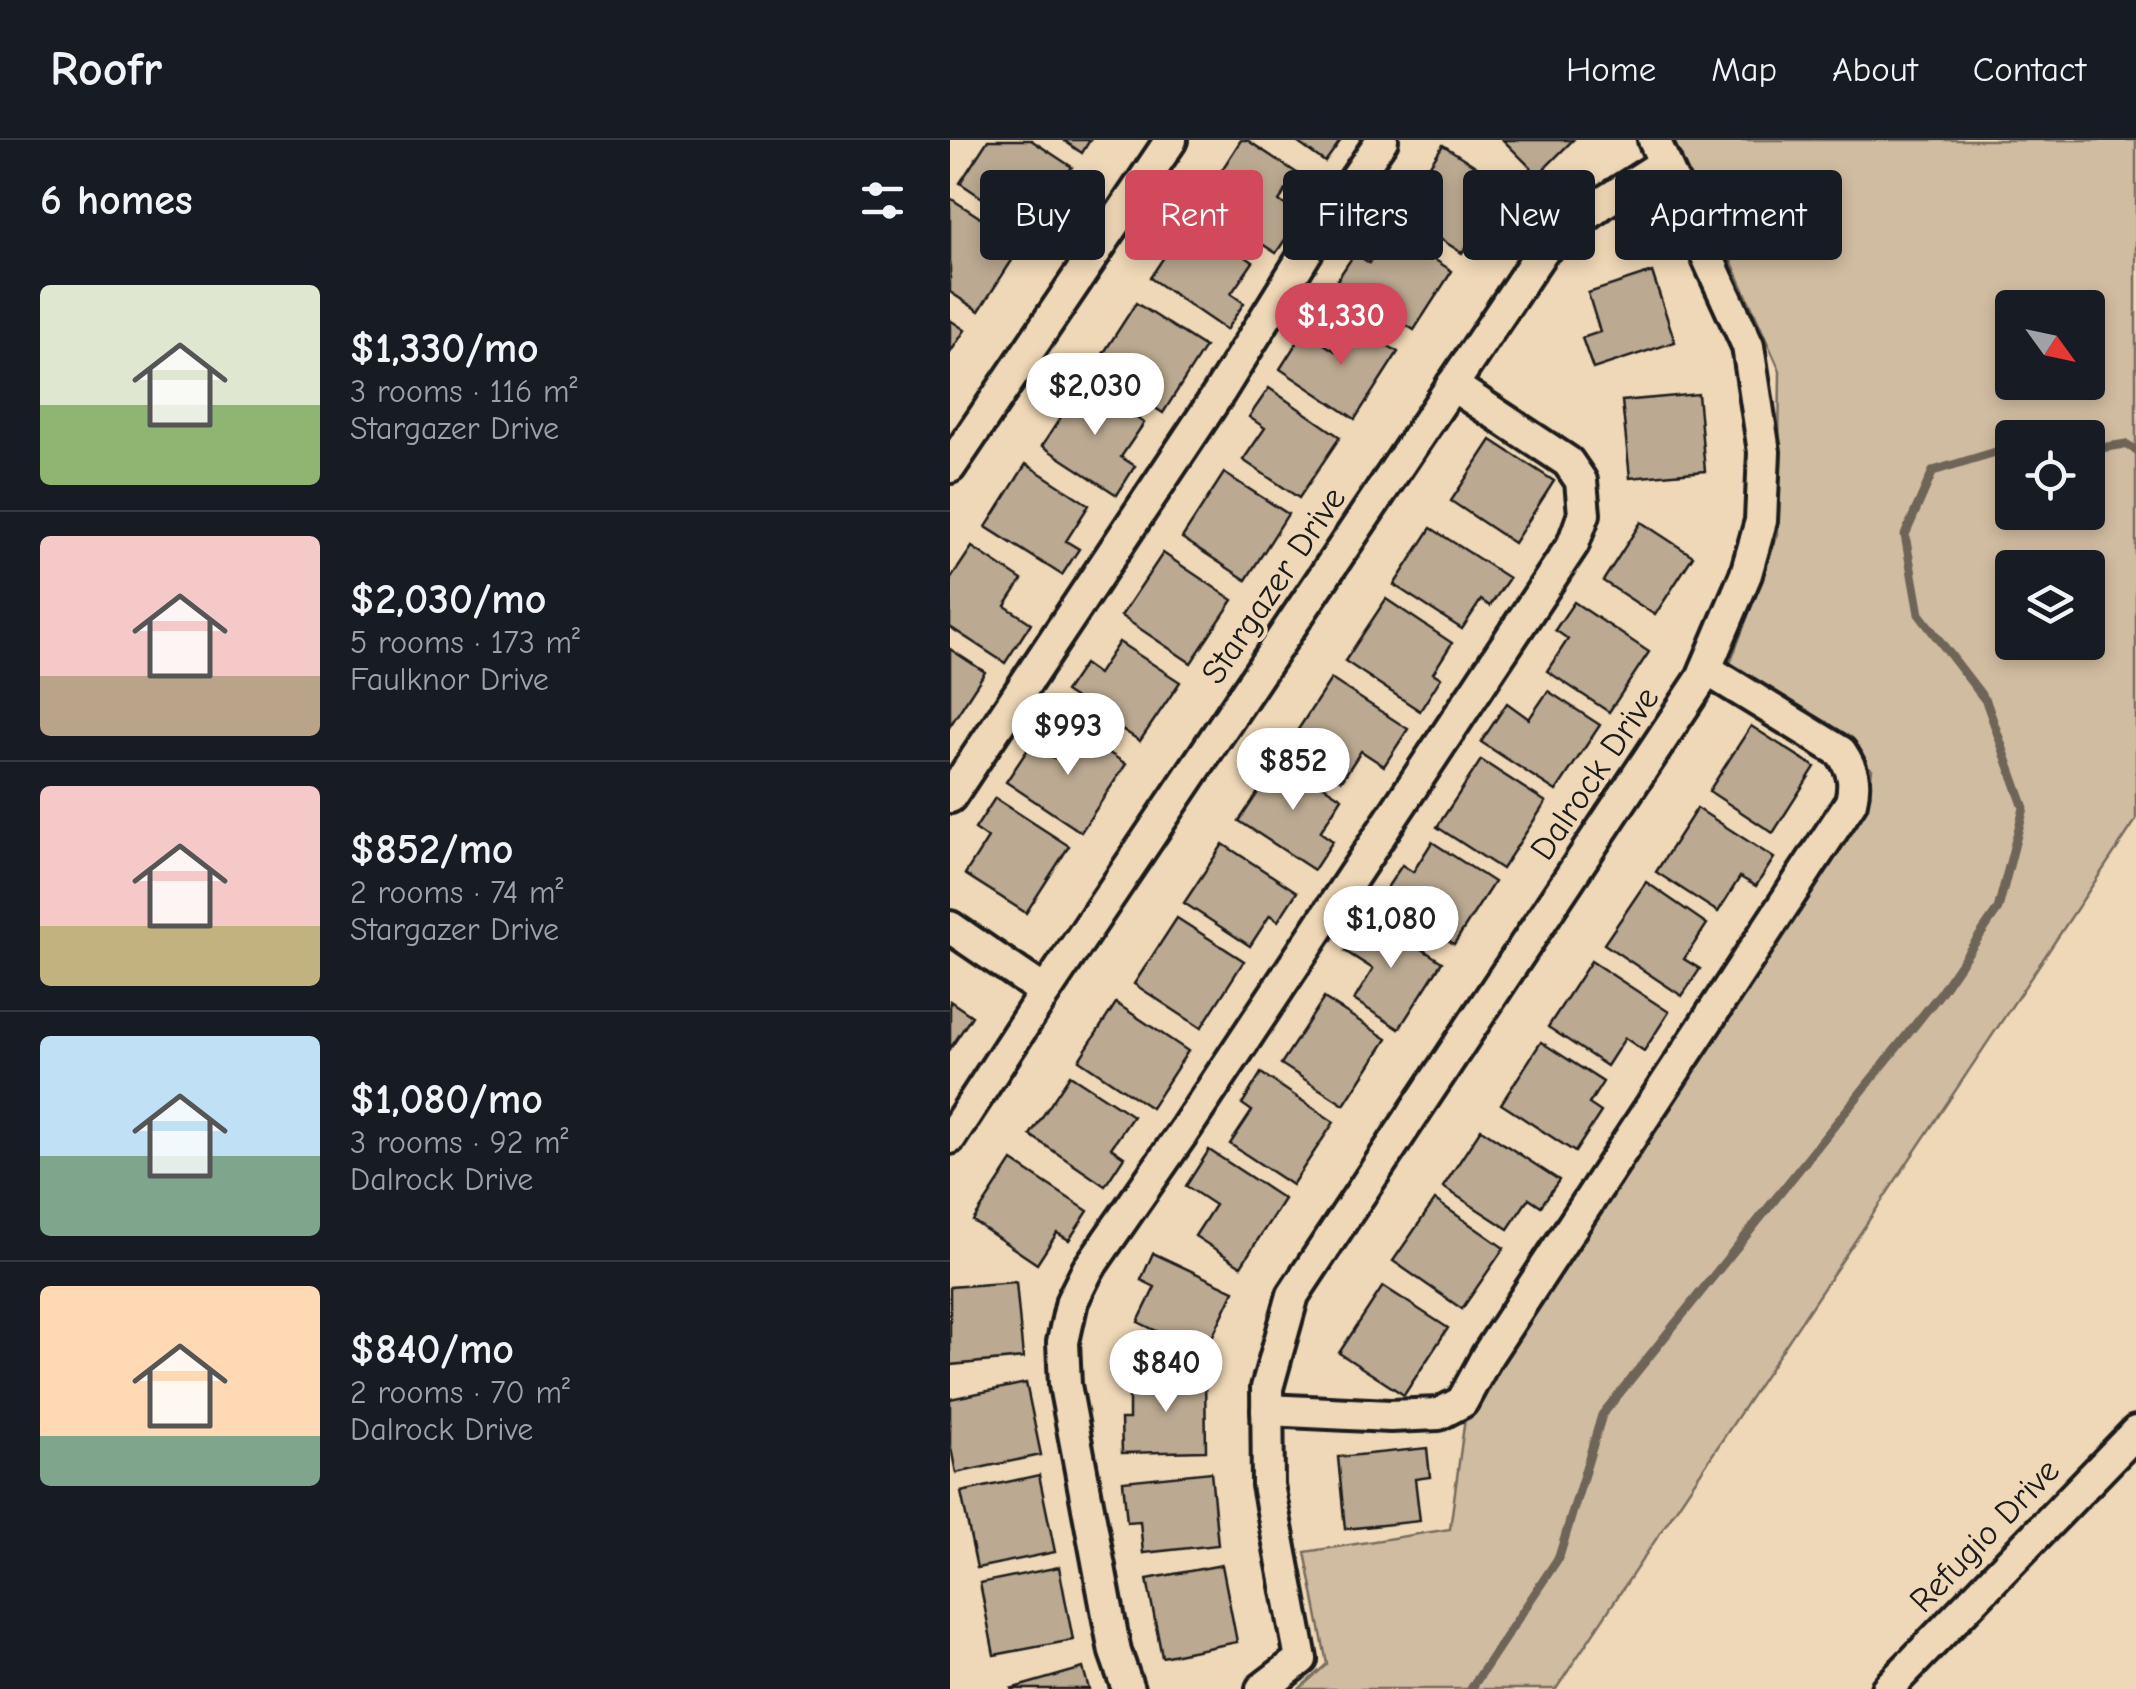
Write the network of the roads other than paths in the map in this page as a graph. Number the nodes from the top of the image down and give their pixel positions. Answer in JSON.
{"nodes":[{"id":1,"x":1171,"y":140,"type":"edge"},
{"id":2,"x":1382,"y":140,"type":"edge"},
{"id":3,"x":1660,"y":152,"type":"edge"},
{"id":4,"x":1452,"y":385,"type":"junction"},
{"id":5,"x":950,"y":467,"type":"edge"},
{"id":6,"x":1706,"y":669,"type":"junction"},
{"id":7,"x":950,"y":797,"type":"edge"},
{"id":8,"x":950,"y":927,"type":"edge"},
{"id":9,"x":1045,"y":992,"type":"junction"},
{"id":10,"x":950,"y":1138,"type":"edge"},
{"id":11,"x":1267,"y":1410,"type":"junction"},
{"id":12,"x":2136,"y":1432,"type":"edge"},
{"id":13,"x":1266,"y":1686,"type":"edge"},
{"id":14,"x":1128,"y":1689,"type":"edge"},
{"id":15,"x":1886,"y":1689,"type":"edge"}],
"edges":[{"from":1,"to":5,"type":"street"},
{"from":2,"to":7,"type":"street"},
{"from":3,"to":4,"type":"street","name":"Stargazer Drive"},
{"from":3,"to":6,"type":"street","name":"Dalrock Drive"},
{"from":4,"to":9,"type":"street","name":"Stargazer Drive"},
{"from":4,"to":14,"type":"street"},
{"from":6,"to":11,"type":"street","name":"Dalrock Drive"},
{"from":6,"to":11,"type":"street"},
{"from":8,"to":9,"type":"street"},
{"from":9,"to":10,"type":"street","name":"Stargazer Drive"},
{"from":11,"to":13,"type":"street","name":"Dalrock Drive"},
{"from":12,"to":15,"type":"street","name":"Refugio Drive"}]}
